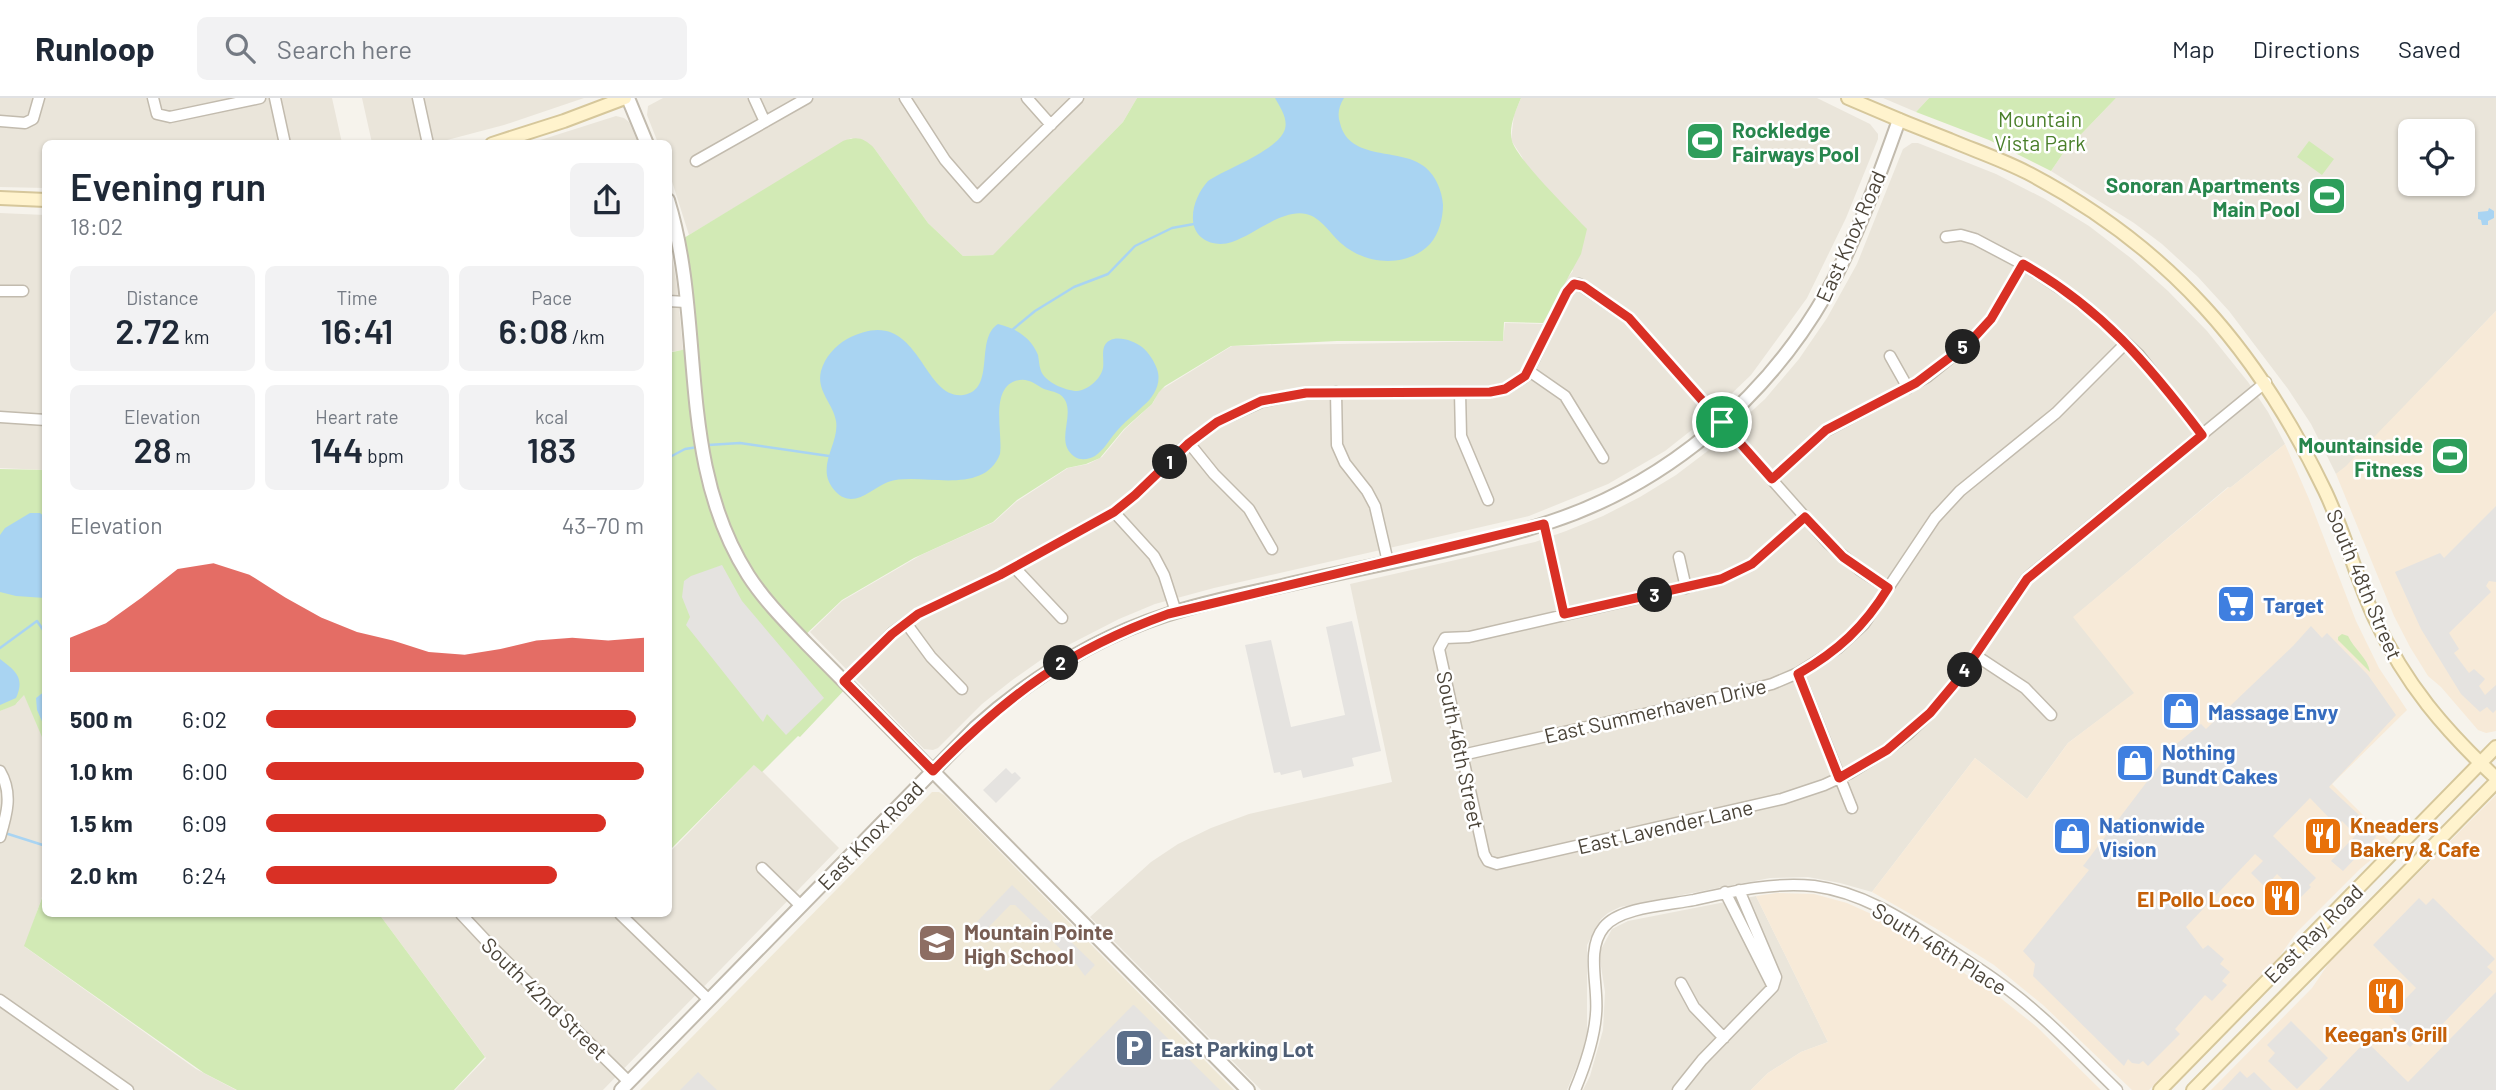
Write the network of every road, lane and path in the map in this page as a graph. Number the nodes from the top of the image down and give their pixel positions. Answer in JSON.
{"nodes":[{"id":1,"x":39,"y":98,"type":"edge"},
{"id":2,"x":153,"y":98,"type":"edge"},
{"id":3,"x":260,"y":98,"type":"edge"},
{"id":4,"x":275,"y":98,"type":"edge"},
{"id":5,"x":418,"y":98,"type":"edge"},
{"id":6,"x":627,"y":98,"type":"edge"},
{"id":7,"x":754,"y":98,"type":"edge"},
{"id":8,"x":807,"y":98,"type":"edge"},
{"id":9,"x":905,"y":98,"type":"edge"},
{"id":10,"x":1027,"y":98,"type":"edge"},
{"id":11,"x":1078,"y":98,"type":"edge"},
{"id":12,"x":1848,"y":98,"type":"edge"},
{"id":13,"x":1899,"y":120,"type":"junction"},
{"id":14,"x":0,"y":121,"type":"edge"},
{"id":15,"x":765,"y":122,"type":"junction"},
{"id":16,"x":1051,"y":125,"type":"junction"},
{"id":17,"x":284,"y":140,"type":"edge"},
{"id":18,"x":427,"y":140,"type":"edge"},
{"id":19,"x":505,"y":140,"type":"edge"},
{"id":20,"x":645,"y":140,"type":"edge"},
{"id":21,"x":696,"y":162,"type":"dead end"},
{"id":22,"x":0,"y":198,"type":"edge"},
{"id":23,"x":42,"y":200,"type":"edge"},
{"id":24,"x":672,"y":217,"type":"edge"},
{"id":25,"x":1946,"y":237,"type":"dead end"},
{"id":26,"x":2023,"y":264,"type":"junction"},
{"id":27,"x":0,"y":290,"type":"edge"},
{"id":28,"x":23,"y":291,"type":"dead end"},
{"id":29,"x":672,"y":301,"type":"edge"},
{"id":30,"x":686,"y":302,"type":"junction"},
{"id":31,"x":2126,"y":343,"type":"junction"},
{"id":32,"x":1890,"y":356,"type":"dead end"},
{"id":33,"x":1529,"y":371,"type":"junction"},
{"id":34,"x":2266,"y":382,"type":"junction"},
{"id":35,"x":1908,"y":388,"type":"junction"},
{"id":36,"x":1336,"y":392,"type":"junction"},
{"id":37,"x":1460,"y":392,"type":"junction"},
{"id":38,"x":0,"y":417,"type":"edge"},
{"id":39,"x":42,"y":419,"type":"edge"},
{"id":40,"x":1722,"y":422,"type":"junction"},
{"id":41,"x":2202,"y":435,"type":"junction"},
{"id":42,"x":1189,"y":443,"type":"junction"},
{"id":43,"x":1603,"y":458,"type":"dead end"},
{"id":44,"x":1772,"y":479,"type":"junction"},
{"id":45,"x":1488,"y":500,"type":"dead end"},
{"id":46,"x":1114,"y":512,"type":"junction"},
{"id":47,"x":1805,"y":517,"type":"junction"},
{"id":48,"x":1544,"y":524,"type":"junction"},
{"id":49,"x":1272,"y":549,"type":"dead end"},
{"id":50,"x":1679,"y":557,"type":"dead end"},
{"id":51,"x":1388,"y":562,"type":"junction"},
{"id":52,"x":1014,"y":568,"type":"junction"},
{"id":53,"x":1686,"y":588,"type":"junction"},
{"id":54,"x":1888,"y":588,"type":"junction"},
{"id":55,"x":1175,"y":612,"type":"junction"},
{"id":56,"x":1564,"y":614,"type":"junction"},
{"id":57,"x":1062,"y":618,"type":"dead end"},
{"id":58,"x":906,"y":623,"type":"junction"},
{"id":59,"x":1975,"y":654,"type":"junction"},
{"id":60,"x":1798,"y":674,"type":"junction"},
{"id":61,"x":844,"y":681,"type":"junction"},
{"id":62,"x":962,"y":689,"type":"dead end"},
{"id":63,"x":2051,"y":715,"type":"dead end"},
{"id":64,"x":2496,"y":747,"type":"edge"},
{"id":65,"x":1462,"y":755,"type":"junction"},
{"id":66,"x":2480,"y":763,"type":"junction"},
{"id":67,"x":0,"y":771,"type":"edge"},
{"id":68,"x":933,"y":771,"type":"junction"},
{"id":69,"x":1839,"y":778,"type":"junction"},
{"id":70,"x":2496,"y":780,"type":"edge"},
{"id":71,"x":1852,"y":808,"type":"dead end"},
{"id":72,"x":0,"y":837,"type":"edge"},
{"id":73,"x":1488,"y":861,"type":"joint"},
{"id":74,"x":762,"y":868,"type":"dead end"},
{"id":75,"x":1739,"y":890,"type":"junction"},
{"id":76,"x":1725,"y":892,"type":"junction"},
{"id":77,"x":801,"y":906,"type":"junction"},
{"id":78,"x":464,"y":917,"type":"edge"},
{"id":79,"x":623,"y":917,"type":"edge"},
{"id":80,"x":1681,"y":984,"type":"dead end"},
{"id":81,"x":1773,"y":987,"type":"junction"},
{"id":82,"x":0,"y":1000,"type":"edge"},
{"id":83,"x":709,"y":1000,"type":"junction"},
{"id":84,"x":1724,"y":1038,"type":"junction"},
{"id":85,"x":625,"y":1086,"type":"edge"},
{"id":86,"x":128,"y":1090,"type":"edge"},
{"id":87,"x":1248,"y":1090,"type":"edge"},
{"id":88,"x":1575,"y":1090,"type":"edge"},
{"id":89,"x":1678,"y":1090,"type":"edge"},
{"id":90,"x":2117,"y":1090,"type":"edge"},
{"id":91,"x":2160,"y":1090,"type":"edge"},
{"id":92,"x":2193,"y":1090,"type":"edge"}],
"edges":[{"from":1,"to":14,"type":"street"},
{"from":2,"to":3,"type":"street"},
{"from":4,"to":17,"type":"street"},
{"from":5,"to":18,"type":"street"},
{"from":6,"to":19,"type":"main road"},
{"from":6,"to":20,"type":"street"},
{"from":7,"to":15,"type":"street"},
{"from":8,"to":15,"type":"street"},
{"from":9,"to":16,"type":"street"},
{"from":10,"to":16,"type":"street"},
{"from":11,"to":16,"type":"street"},
{"from":12,"to":13,"type":"main road","name":"South 48th Street"},
{"from":13,"to":34,"type":"main road","name":"South 48th Street"},
{"from":13,"to":40,"type":"street","name":"East Knox Road"},
{"from":15,"to":21,"type":"street"},
{"from":22,"to":23,"type":"main road"},
{"from":24,"to":30,"type":"street"},
{"from":25,"to":26,"type":"street"},
{"from":26,"to":31,"type":"street"},
{"from":26,"to":35,"type":"street"},
{"from":27,"to":28,"type":"street"},
{"from":29,"to":30,"type":"street"},
{"from":30,"to":61,"type":"street"},
{"from":31,"to":41,"type":"street"},
{"from":31,"to":54,"type":"street","name":"East Summerhaven Drive"},
{"from":32,"to":35,"type":"street"},
{"from":33,"to":37,"type":"street"},
{"from":33,"to":40,"type":"street"},
{"from":33,"to":43,"type":"street"},
{"from":34,"to":41,"type":"street","name":"East Lavender Lane"},
{"from":34,"to":66,"type":"main road","name":"South 48th Street"},
{"from":35,"to":44,"type":"street"},
{"from":36,"to":37,"type":"street"},
{"from":36,"to":42,"type":"street"},
{"from":36,"to":51,"type":"street"},
{"from":37,"to":45,"type":"street"},
{"from":38,"to":39,"type":"street"},
{"from":40,"to":44,"type":"street"},
{"from":40,"to":48,"type":"street","name":"East Knox Road"},
{"from":41,"to":59,"type":"street","name":"East Lavender Lane"},
{"from":42,"to":46,"type":"street"},
{"from":42,"to":49,"type":"street"},
{"from":44,"to":47,"type":"street"},
{"from":46,"to":52,"type":"street"},
{"from":46,"to":55,"type":"street"},
{"from":47,"to":53,"type":"street"},
{"from":47,"to":54,"type":"street"},
{"from":48,"to":51,"type":"street","name":"East Knox Road"},
{"from":48,"to":56,"type":"street"},
{"from":50,"to":53,"type":"street"},
{"from":51,"to":55,"type":"street","name":"East Knox Road"},
{"from":52,"to":57,"type":"street"},
{"from":52,"to":58,"type":"street"},
{"from":53,"to":56,"type":"street"},
{"from":54,"to":60,"type":"street","name":"East Summerhaven Drive"},
{"from":55,"to":68,"type":"street","name":"East Knox Road"},
{"from":56,"to":65,"type":"street","name":"South 46th Street"},
{"from":58,"to":61,"type":"street"},
{"from":58,"to":62,"type":"street"},
{"from":59,"to":63,"type":"street"},
{"from":59,"to":69,"type":"street","name":"East Lavender Lane"},
{"from":60,"to":65,"type":"street","name":"East Summerhaven Drive"},
{"from":60,"to":69,"type":"street"},
{"from":61,"to":68,"type":"street"},
{"from":64,"to":66,"type":"main road","name":"East Ray Road"},
{"from":65,"to":73,"type":"street","name":"South 46th Street"},
{"from":66,"to":70,"type":"main road","name":"South 48th Street"},
{"from":66,"to":91,"type":"main road","name":"East Ray Road"},
{"from":67,"to":72,"type":"street"},
{"from":68,"to":77,"type":"street","name":"East Knox Road"},
{"from":68,"to":87,"type":"street"},
{"from":69,"to":71,"type":"street"},
{"from":69,"to":73,"type":"street","name":"East Lavender Lane"},
{"from":70,"to":92,"type":"main road","name":"East Ray Road"},
{"from":74,"to":77,"type":"street"},
{"from":75,"to":76,"type":"street","name":"South 46th Place"},
{"from":75,"to":81,"type":"street"},
{"from":75,"to":90,"type":"street","name":"South 46th Place"},
{"from":76,"to":81,"type":"street"},
{"from":76,"to":88,"type":"street","name":"South 46th Place"},
{"from":77,"to":83,"type":"street","name":"East Knox Road"},
{"from":78,"to":85,"type":"street","name":"South 42nd Street"},
{"from":79,"to":83,"type":"street"},
{"from":80,"to":84,"type":"street"},
{"from":81,"to":84,"type":"street"},
{"from":82,"to":86,"type":"street"},
{"from":83,"to":85,"type":"street","name":"East Knox Road"},
{"from":84,"to":89,"type":"street"}]}
